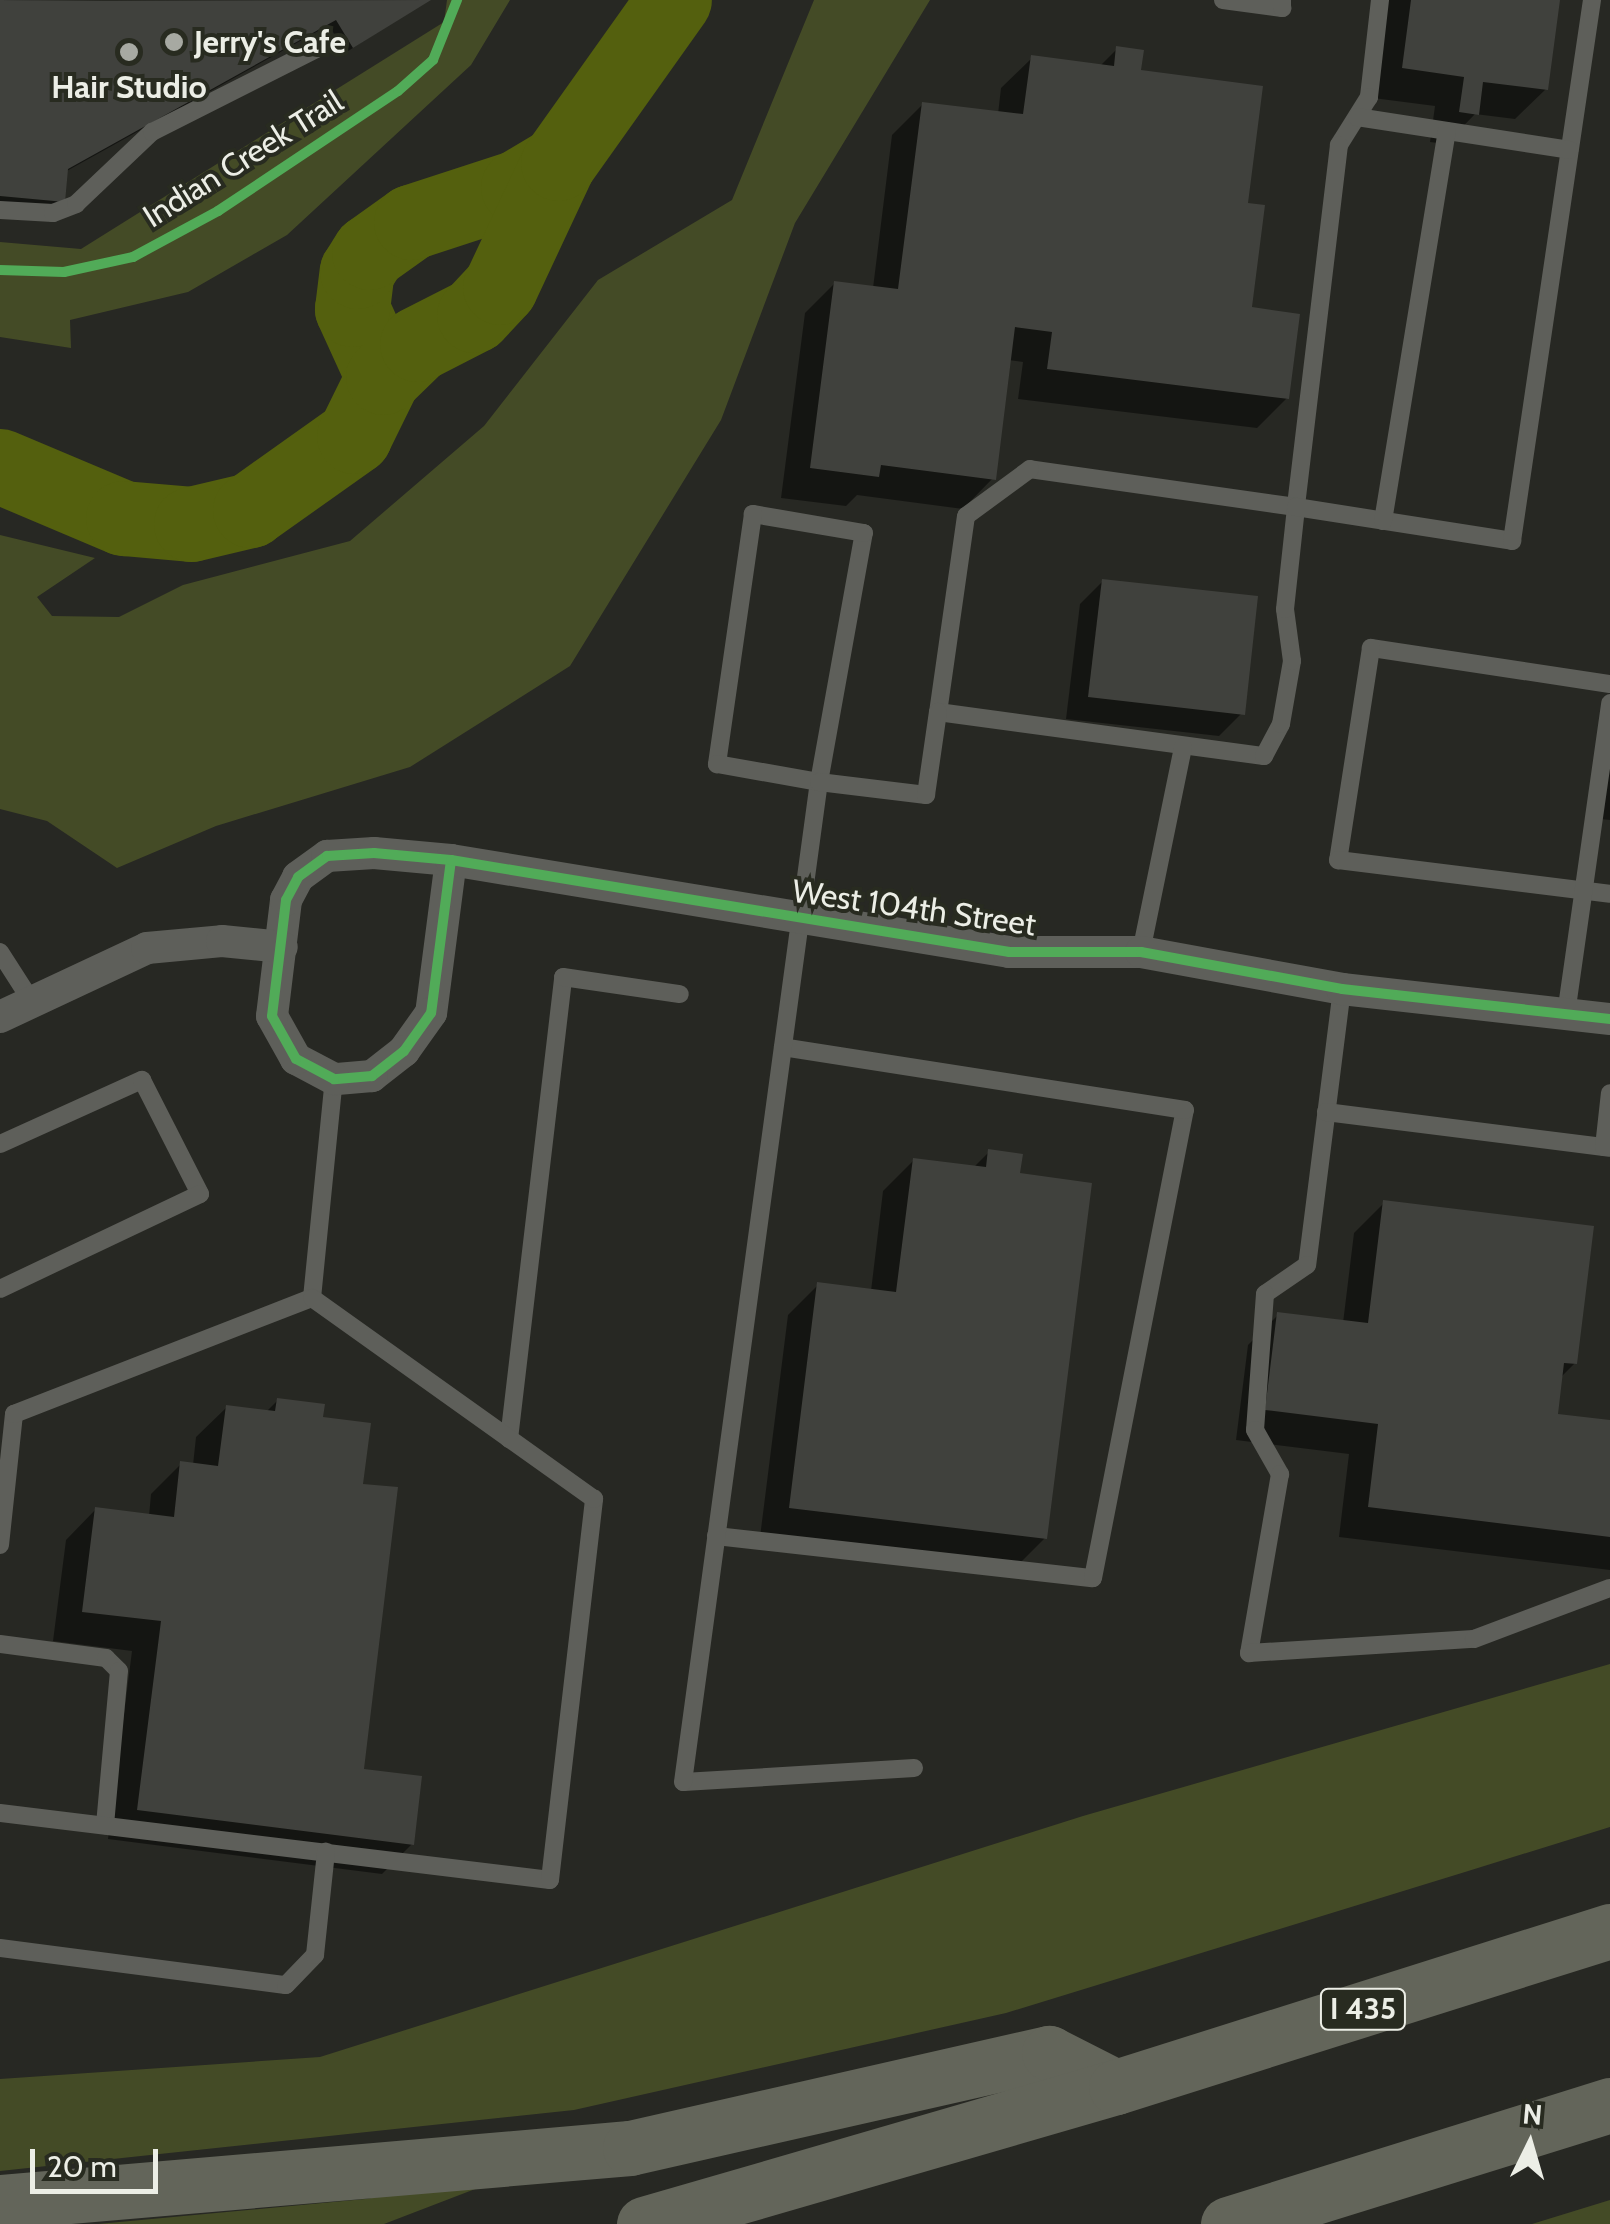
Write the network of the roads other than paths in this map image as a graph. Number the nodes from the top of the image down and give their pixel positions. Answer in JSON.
{"nodes":[{"id":1,"x":1223,"y":0,"type":"edge"},
{"id":2,"x":1282,"y":0,"type":"edge"},
{"id":3,"x":1380,"y":0,"type":"edge"},
{"id":4,"x":1592,"y":0,"type":"edge"},
{"id":5,"x":324,"y":45,"type":"dead end"},
{"id":6,"x":1357,"y":117,"type":"junction"},
{"id":7,"x":1447,"y":131,"type":"junction"},
{"id":8,"x":1569,"y":150,"type":"junction"},
{"id":9,"x":0,"y":210,"type":"edge"},
{"id":10,"x":1296,"y":506,"type":"junction"},
{"id":11,"x":1383,"y":520,"type":"junction"},
{"id":12,"x":1610,"y":684,"type":"edge"},
{"id":13,"x":1610,"y":702,"type":"edge"},
{"id":14,"x":938,"y":712,"type":"junction"},
{"id":15,"x":1183,"y":747,"type":"junction"},
{"id":16,"x":819,"y":782,"type":"junction"},
{"id":17,"x":451,"y":860,"type":"junction"},
{"id":18,"x":1582,"y":891,"type":"junction"},
{"id":19,"x":1610,"y":894,"type":"edge"},
{"id":20,"x":800,"y":918,"type":"junction"},
{"id":21,"x":282,"y":946,"type":"junction"},
{"id":22,"x":0,"y":952,"type":"edge"},
{"id":23,"x":1141,"y":952,"type":"junction"},
{"id":24,"x":1342,"y":989,"type":"junction"},
{"id":25,"x":680,"y":994,"type":"dead end"},
{"id":26,"x":32,"y":1002,"type":"junction"},
{"id":27,"x":1566,"y":1014,"type":"junction"},
{"id":28,"x":0,"y":1018,"type":"edge"},
{"id":29,"x":1610,"y":1020,"type":"edge"},
{"id":30,"x":783,"y":1047,"type":"junction"},
{"id":31,"x":334,"y":1079,"type":"junction"},
{"id":32,"x":1610,"y":1092,"type":"edge"},
{"id":33,"x":1326,"y":1112,"type":"junction"},
{"id":34,"x":0,"y":1144,"type":"edge"},
{"id":35,"x":1607,"y":1147,"type":"edge"},
{"id":36,"x":0,"y":1289,"type":"edge"},
{"id":37,"x":312,"y":1298,"type":"junction"},
{"id":38,"x":509,"y":1438,"type":"junction"},
{"id":39,"x":716,"y":1536,"type":"junction"},
{"id":40,"x":0,"y":1545,"type":"edge"},
{"id":41,"x":1610,"y":1588,"type":"edge"},
{"id":42,"x":0,"y":1644,"type":"edge"},
{"id":43,"x":914,"y":1768,"type":"dead end"},
{"id":44,"x":0,"y":1813,"type":"edge"},
{"id":45,"x":105,"y":1825,"type":"junction"},
{"id":46,"x":326,"y":1852,"type":"junction"},
{"id":47,"x":1610,"y":1931,"type":"edge"},
{"id":48,"x":0,"y":1948,"type":"edge"},
{"id":49,"x":1116,"y":2088,"type":"junction"},
{"id":50,"x":1610,"y":2105,"type":"edge"},
{"id":51,"x":0,"y":2202,"type":"edge"},
{"id":52,"x":644,"y":2224,"type":"edge"},
{"id":53,"x":1228,"y":2224,"type":"edge"}],
"edges":[{"from":1,"to":2,"type":"lane"},
{"from":3,"to":6,"type":"lane"},
{"from":4,"to":8,"type":"lane"},
{"from":5,"to":9,"type":"lane"},
{"from":6,"to":7,"type":"lane"},
{"from":6,"to":10,"type":"lane"},
{"from":7,"to":8,"type":"lane"},
{"from":7,"to":11,"type":"lane"},
{"from":8,"to":11,"type":"lane"},
{"from":10,"to":11,"type":"lane"},
{"from":10,"to":14,"type":"lane"},
{"from":10,"to":15,"type":"lane"},
{"from":12,"to":18,"type":"lane"},
{"from":13,"to":18,"type":"lane"},
{"from":14,"to":15,"type":"lane"},
{"from":14,"to":16,"type":"lane"},
{"from":15,"to":23,"type":"lane"},
{"from":16,"to":16,"type":"lane"},
{"from":16,"to":20,"type":"lane"},
{"from":17,"to":20,"type":"street","name":"West 104th Street"},
{"from":17,"to":21,"type":"street"},
{"from":17,"to":31,"type":"street"},
{"from":18,"to":19,"type":"lane"},
{"from":18,"to":27,"type":"lane"},
{"from":20,"to":23,"type":"street","name":"West 104th Street"},
{"from":20,"to":30,"type":"lane"},
{"from":21,"to":26,"type":"street"},
{"from":21,"to":31,"type":"street"},
{"from":22,"to":26,"type":"lane"},
{"from":23,"to":24,"type":"street","name":"West 104th Street"},
{"from":24,"to":27,"type":"street","name":"West 104th Street"},
{"from":24,"to":33,"type":"lane"},
{"from":25,"to":38,"type":"lane"},
{"from":26,"to":28,"type":"street"},
{"from":27,"to":29,"type":"street","name":"West 104th Street"},
{"from":30,"to":39,"type":"lane"},
{"from":30,"to":39,"type":"lane"},
{"from":31,"to":37,"type":"lane"},
{"from":32,"to":35,"type":"lane"},
{"from":33,"to":35,"type":"lane"},
{"from":33,"to":41,"type":"lane"},
{"from":34,"to":36,"type":"lane"},
{"from":37,"to":38,"type":"lane"},
{"from":37,"to":40,"type":"lane"},
{"from":38,"to":46,"type":"lane"},
{"from":39,"to":43,"type":"lane"},
{"from":42,"to":45,"type":"lane"},
{"from":44,"to":45,"type":"lane"},
{"from":45,"to":46,"type":"lane"},
{"from":46,"to":48,"type":"lane"},
{"from":47,"to":49,"type":"highway","number":"I 435"},
{"from":49,"to":51,"type":"highway"},
{"from":49,"to":52,"type":"highway","number":"I 435"},
{"from":50,"to":53,"type":"highway"}]}
